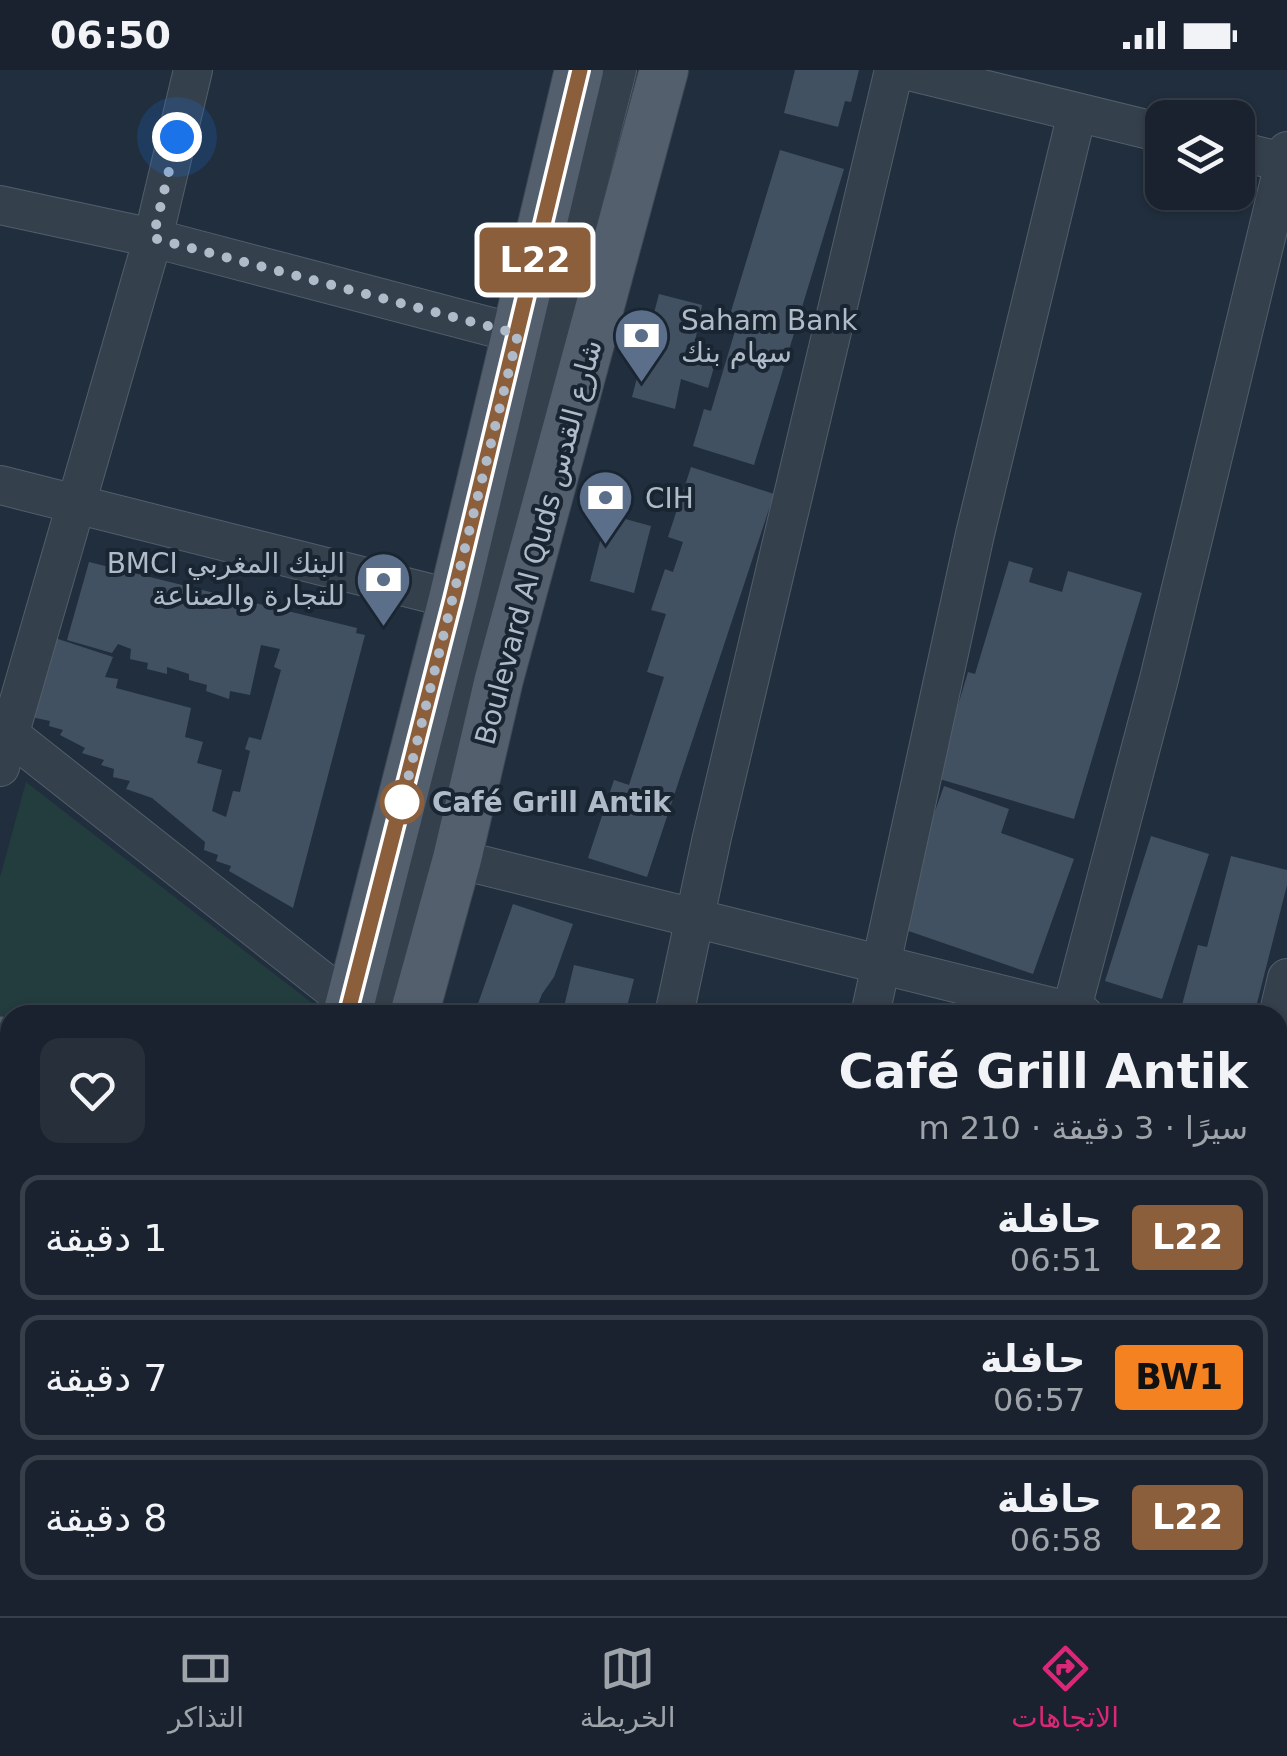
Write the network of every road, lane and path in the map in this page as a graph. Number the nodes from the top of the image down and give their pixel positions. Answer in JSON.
{"nodes":[{"id":1,"x":193,"y":70,"type":"edge"},
{"id":2,"x":628,"y":70,"type":"edge"},
{"id":3,"x":664,"y":70,"type":"edge"},
{"id":4,"x":894,"y":70,"type":"edge"},
{"id":5,"x":905,"y":70,"type":"edge"},
{"id":6,"x":586,"y":71,"type":"edge"},
{"id":7,"x":1078,"y":112,"type":"junction"},
{"id":8,"x":1145,"y":129,"type":"edge"},
{"id":9,"x":1255,"y":154,"type":"edge"},
{"id":10,"x":1286,"y":159,"type":"edge"},
{"id":11,"x":0,"y":205,"type":"edge"},
{"id":12,"x":153,"y":238,"type":"junction"},
{"id":13,"x":518,"y":334,"type":"junction"},
{"id":14,"x":0,"y":484,"type":"edge"},
{"id":15,"x":75,"y":502,"type":"junction"},
{"id":16,"x":453,"y":599,"type":"junction"},
{"id":17,"x":3,"y":743,"type":"edge"},
{"id":18,"x":456,"y":858,"type":"junction"},
{"id":19,"x":693,"y":918,"type":"junction"},
{"id":20,"x":879,"y":962,"type":"junction"},
{"id":21,"x":1287,"y":978,"type":"edge"},
{"id":22,"x":357,"y":1005,"type":"edge"},
{"id":23,"x":367,"y":1005,"type":"edge"},
{"id":24,"x":368,"y":1005,"type":"edge"},
{"id":25,"x":368,"y":1005,"type":"edge"},
{"id":26,"x":417,"y":1005,"type":"edge"},
{"id":27,"x":676,"y":1005,"type":"edge"},
{"id":28,"x":872,"y":1005,"type":"edge"},
{"id":29,"x":1046,"y":1005,"type":"edge"},
{"id":30,"x":1079,"y":1005,"type":"edge"},
{"id":31,"x":1281,"y":1005,"type":"edge"}],
"edges":[{"from":1,"to":12,"type":"street"},
{"from":2,"to":24,"type":"street"},
{"from":3,"to":18,"type":"main road","name":"Boulevard Al Quds شارع القدس"},
{"from":4,"to":19,"type":"street"},
{"from":5,"to":7,"type":"street"},
{"from":6,"to":13,"type":"main road"},
{"from":6,"to":25,"type":"street"},
{"from":7,"to":8,"type":"street"},
{"from":7,"to":20,"type":"street"},
{"from":9,"to":10,"type":"street"},
{"from":10,"to":30,"type":"street"},
{"from":11,"to":12,"type":"street"},
{"from":12,"to":13,"type":"street"},
{"from":12,"to":15,"type":"street"},
{"from":13,"to":16,"type":"main road"},
{"from":14,"to":15,"type":"street"},
{"from":15,"to":16,"type":"street"},
{"from":15,"to":17,"type":"street"},
{"from":16,"to":23,"type":"main road"},
{"from":17,"to":22,"type":"street"},
{"from":18,"to":19,"type":"street"},
{"from":18,"to":26,"type":"main road","name":"Boulevard Al Quds شارع القدس"},
{"from":19,"to":20,"type":"street"},
{"from":19,"to":27,"type":"street"},
{"from":20,"to":28,"type":"street"},
{"from":20,"to":29,"type":"street"},
{"from":21,"to":31,"type":"street"}]}
